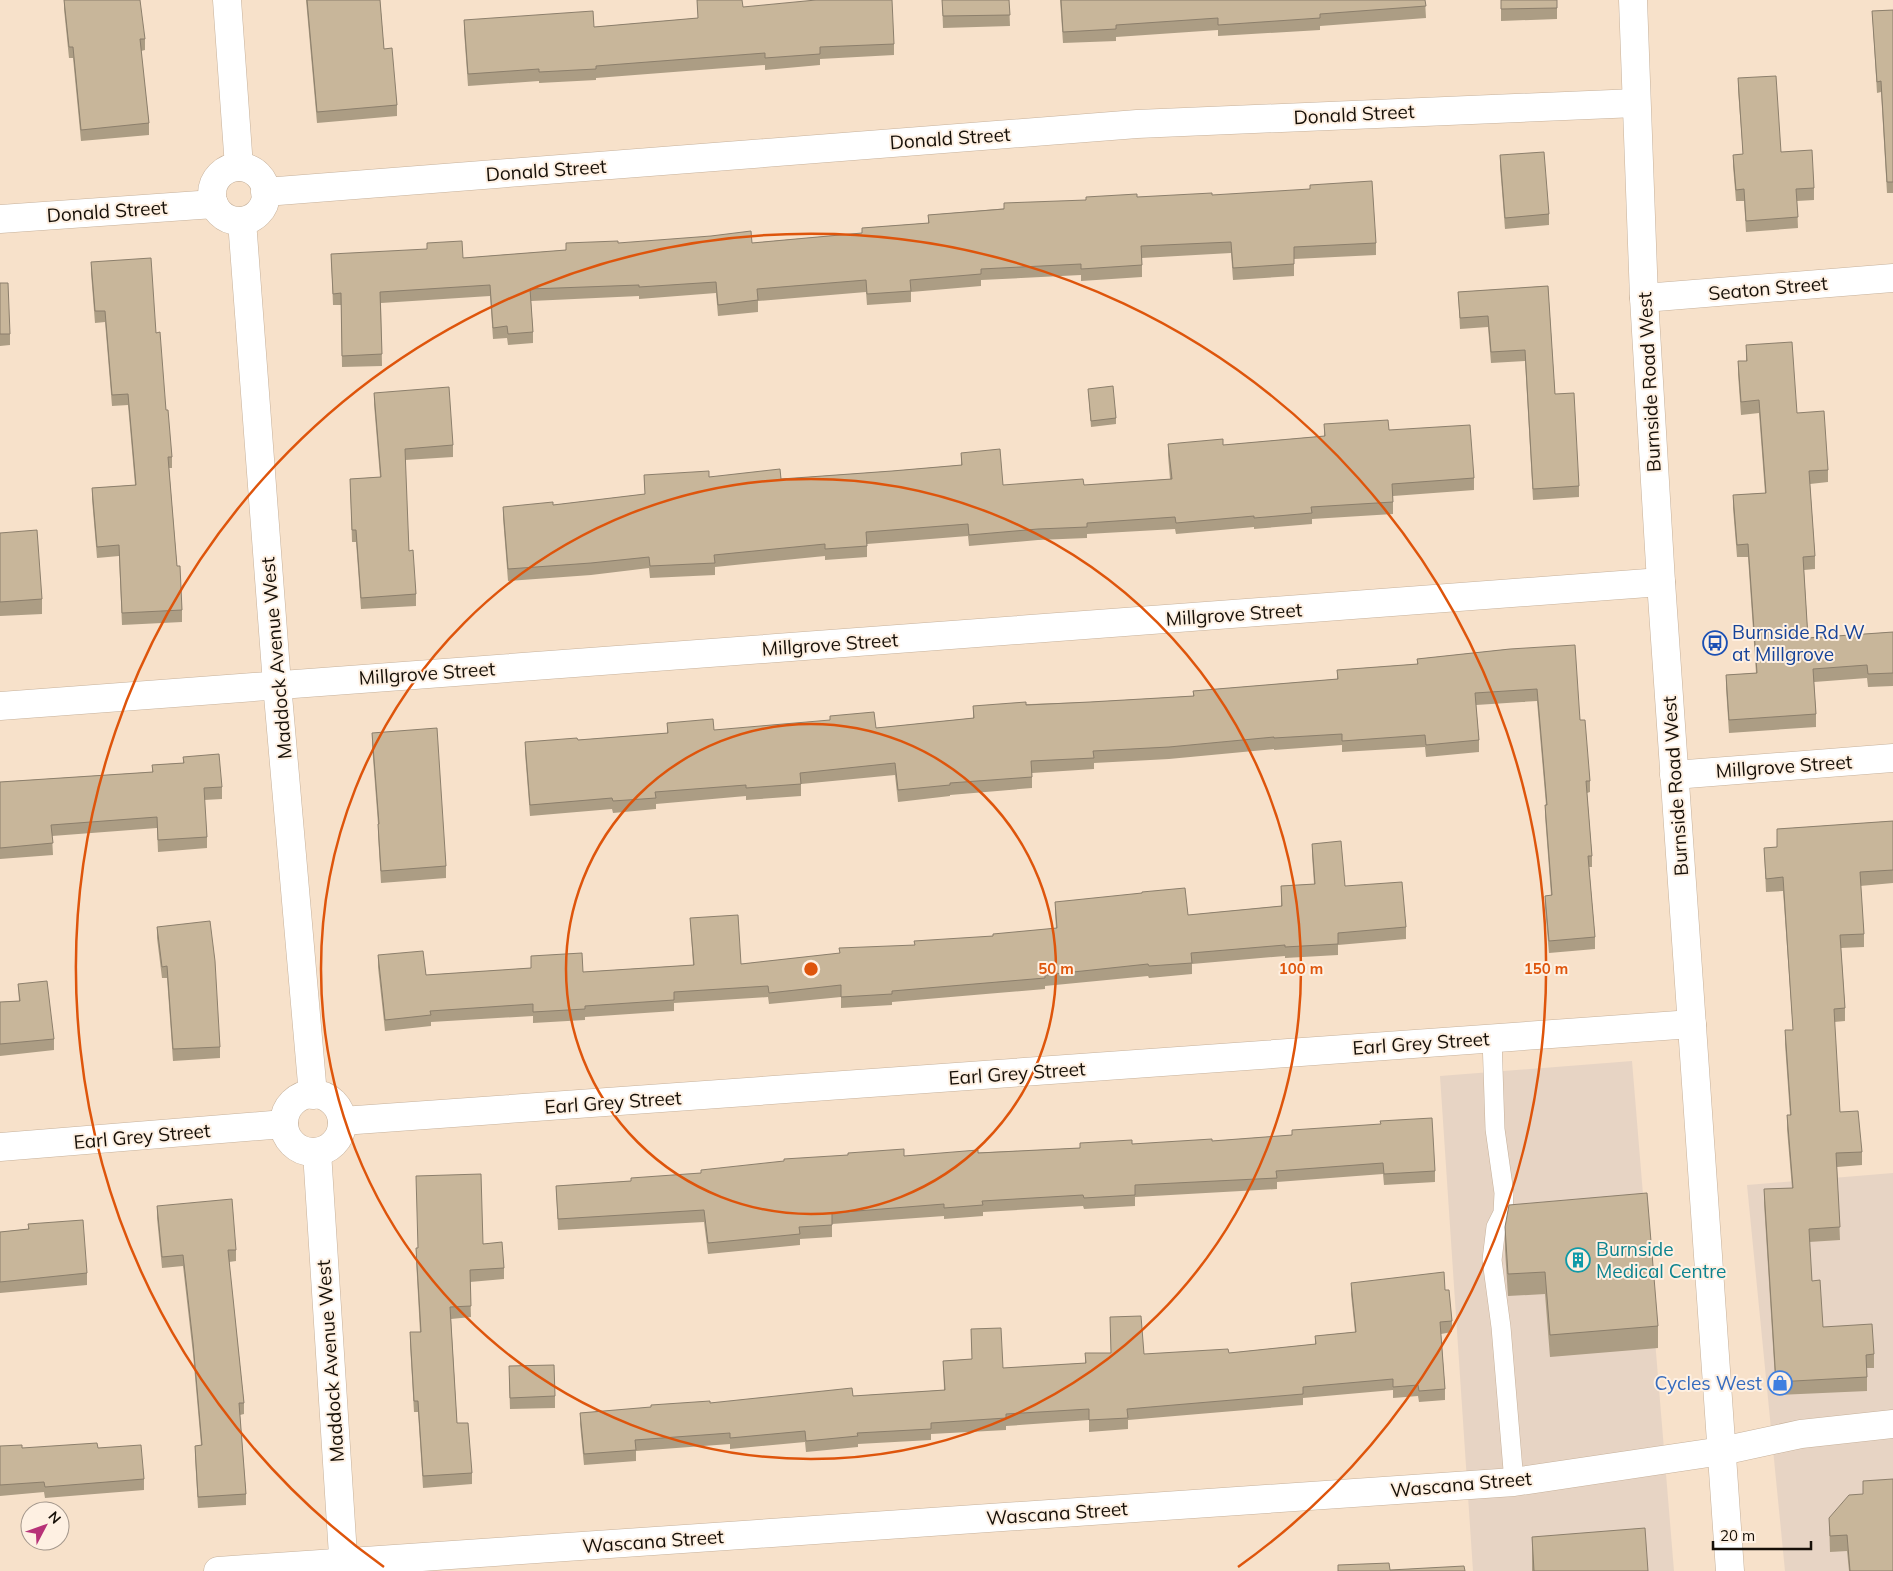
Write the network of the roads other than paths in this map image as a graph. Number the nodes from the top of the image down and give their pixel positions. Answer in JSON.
{"nodes":[{"id":1,"x":227,"y":0,"type":"edge"},
{"id":2,"x":1633,"y":0,"type":"edge"},
{"id":3,"x":1636,"y":103,"type":"junction"},
{"id":4,"x":238,"y":167,"type":"junction"},
{"id":5,"x":265,"y":192,"type":"junction"},
{"id":6,"x":214,"y":204,"type":"junction"},
{"id":7,"x":0,"y":219,"type":"edge"},
{"id":8,"x":242,"y":221,"type":"junction"},
{"id":9,"x":1893,"y":278,"type":"edge"},
{"id":10,"x":1644,"y":298,"type":"junction"},
{"id":11,"x":1661,"y":582,"type":"junction"},
{"id":12,"x":277,"y":684,"type":"junction"},
{"id":13,"x":0,"y":706,"type":"edge"},
{"id":14,"x":1893,"y":758,"type":"edge"},
{"id":15,"x":1674,"y":774,"type":"junction"},
{"id":16,"x":1692,"y":1024,"type":"junction"},
{"id":17,"x":1492,"y":1038,"type":"junction"},
{"id":18,"x":313,"y":1094,"type":"junction"},
{"id":19,"x":342,"y":1122,"type":"junction"},
{"id":20,"x":284,"y":1124,"type":"junction"},
{"id":21,"x":0,"y":1147,"type":"edge"},
{"id":22,"x":317,"y":1152,"type":"junction"},
{"id":23,"x":1893,"y":1424,"type":"edge"},
{"id":24,"x":1722,"y":1451,"type":"junction"},
{"id":25,"x":1514,"y":1482,"type":"junction"},
{"id":26,"x":344,"y":1566,"type":"edge"},
{"id":27,"x":218,"y":1571,"type":"edge"},
{"id":28,"x":1730,"y":1571,"type":"edge"}],
"edges":[{"from":1,"to":4,"type":"street"},
{"from":2,"to":3,"type":"street","name":"Burnside Road West"},
{"from":3,"to":5,"type":"street","name":"Donald Street"},
{"from":3,"to":10,"type":"street","name":"Burnside Road West"},
{"from":4,"to":5,"type":"street"},
{"from":4,"to":6,"type":"street"},
{"from":5,"to":8,"type":"street"},
{"from":6,"to":7,"type":"street","name":"Donald Street"},
{"from":6,"to":8,"type":"street"},
{"from":8,"to":12,"type":"street","name":"Maddock Avenue West"},
{"from":9,"to":10,"type":"street","name":"Seaton Street"},
{"from":10,"to":11,"type":"street","name":"Burnside Road West"},
{"from":11,"to":12,"type":"street","name":"Millgrove Street"},
{"from":11,"to":15,"type":"street","name":"Burnside Road West"},
{"from":12,"to":13,"type":"street","name":"Millgrove Street"},
{"from":12,"to":18,"type":"street","name":"Maddock Avenue West"},
{"from":14,"to":15,"type":"street","name":"Millgrove Street"},
{"from":15,"to":16,"type":"street","name":"Burnside Road West"},
{"from":16,"to":17,"type":"street","name":"Earl Grey Street"},
{"from":16,"to":24,"type":"street","name":"Burnside Road West"},
{"from":17,"to":19,"type":"street","name":"Earl Grey Street"},
{"from":17,"to":25,"type":"lane"},
{"from":18,"to":19,"type":"street"},
{"from":18,"to":20,"type":"street"},
{"from":19,"to":22,"type":"street"},
{"from":20,"to":21,"type":"street","name":"Earl Grey Street"},
{"from":20,"to":22,"type":"street"},
{"from":22,"to":26,"type":"street","name":"Maddock Avenue West"},
{"from":23,"to":24,"type":"street","name":"Wascana Street"},
{"from":24,"to":25,"type":"street","name":"Wascana Street"},
{"from":24,"to":28,"type":"street","name":"Burnside Road West"},
{"from":25,"to":26,"type":"street","name":"Wascana Street"},
{"from":26,"to":27,"type":"street","name":"Wascana Street"}]}
